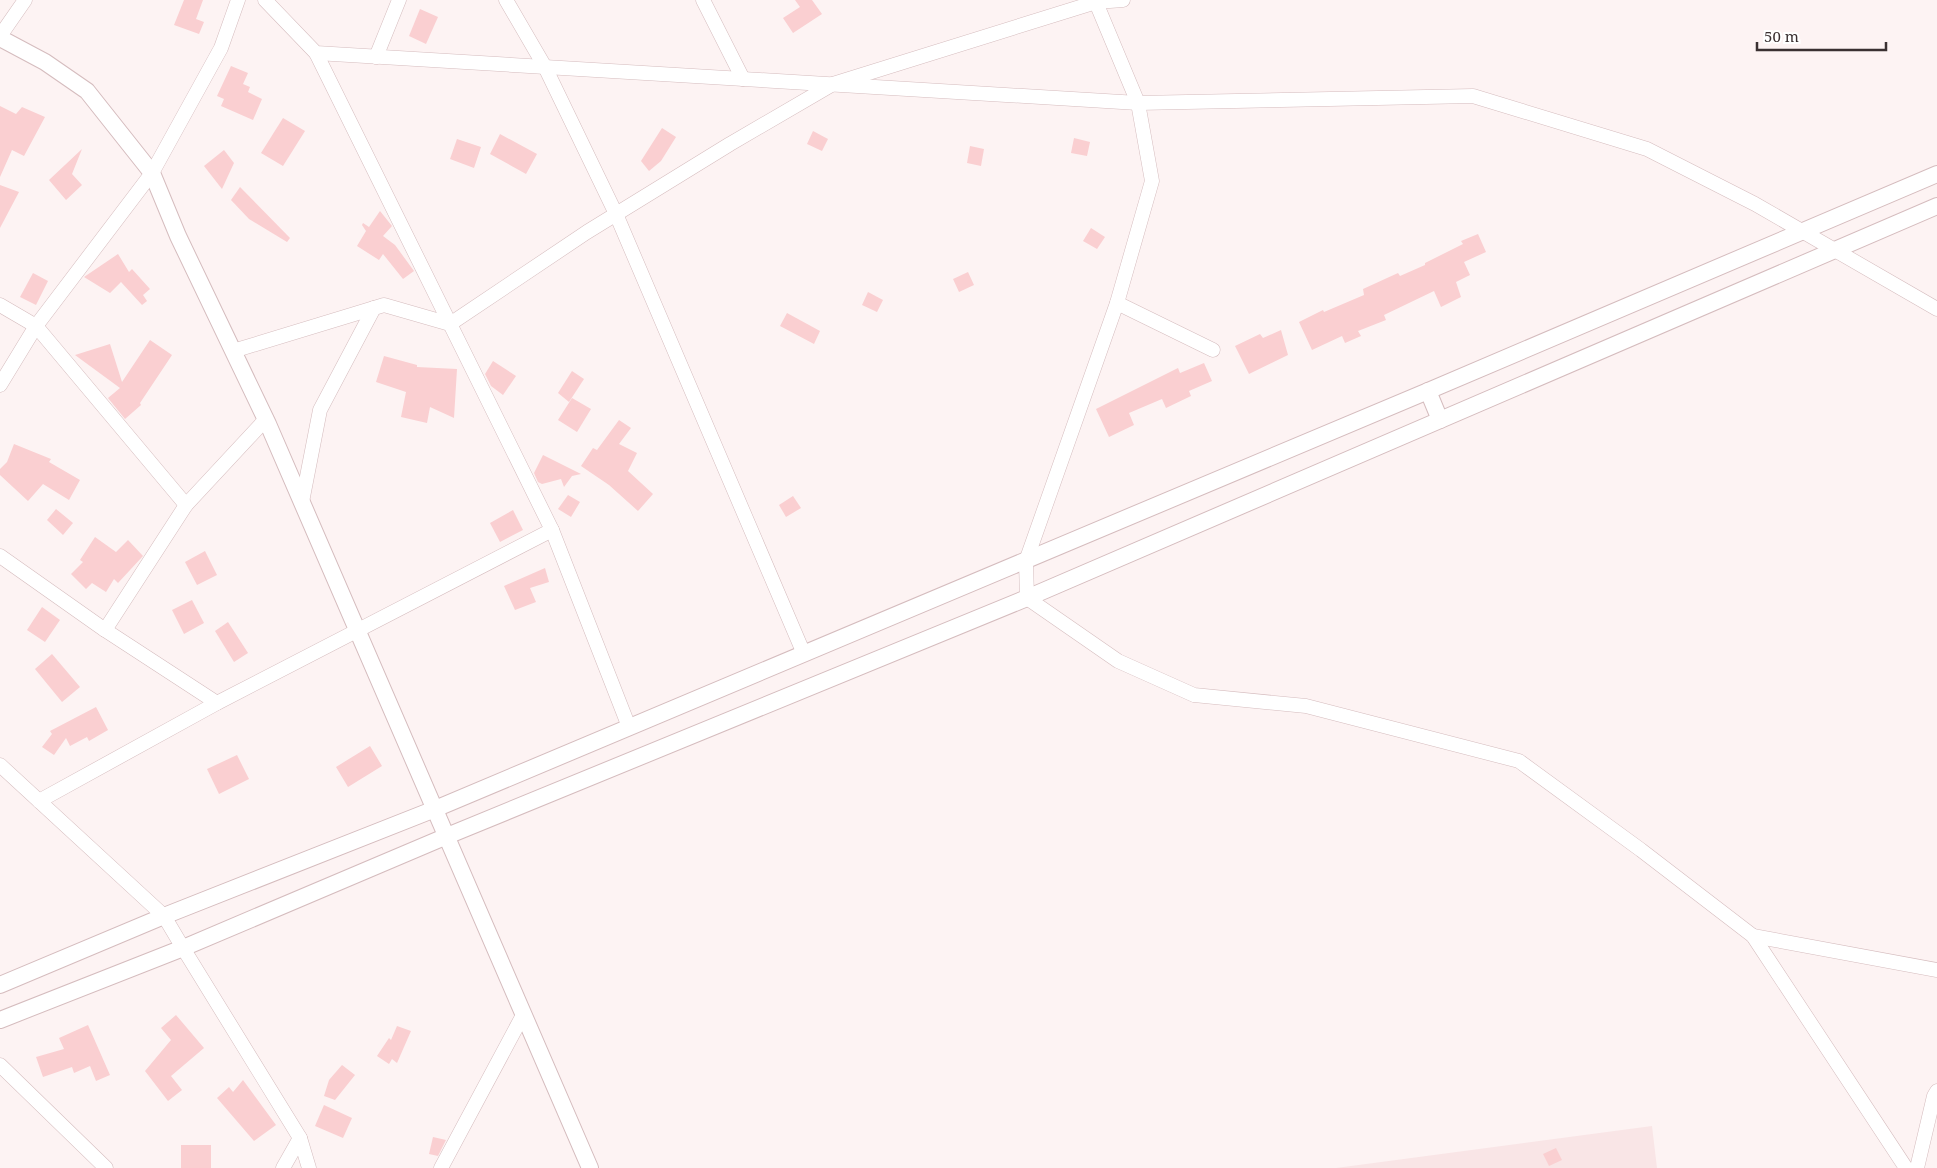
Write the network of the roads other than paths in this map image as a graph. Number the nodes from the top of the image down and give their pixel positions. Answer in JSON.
{"nodes":[{"id":1,"x":25,"y":0,"type":"edge"},
{"id":2,"x":238,"y":0,"type":"edge"},
{"id":3,"x":265,"y":0,"type":"edge"},
{"id":4,"x":399,"y":0,"type":"edge"},
{"id":5,"x":506,"y":0,"type":"edge"},
{"id":6,"x":703,"y":0,"type":"edge"},
{"id":7,"x":1124,"y":0,"type":"edge"},
{"id":8,"x":1095,"y":1,"type":"edge"},
{"id":9,"x":0,"y":37,"type":"edge"},
{"id":10,"x":316,"y":53,"type":"junction"},
{"id":11,"x":376,"y":57,"type":"junction"},
{"id":12,"x":546,"y":67,"type":"junction"},
{"id":13,"x":743,"y":79,"type":"junction"},
{"id":14,"x":833,"y":84,"type":"junction"},
{"id":15,"x":1138,"y":102,"type":"junction"},
{"id":16,"x":152,"y":173,"type":"junction"},
{"id":17,"x":1937,"y":174,"type":"edge"},
{"id":18,"x":1937,"y":206,"type":"edge"},
{"id":19,"x":616,"y":214,"type":"junction"},
{"id":20,"x":1804,"y":231,"type":"junction"},
{"id":21,"x":1836,"y":250,"type":"junction"},
{"id":22,"x":1117,"y":303,"type":"junction"},
{"id":23,"x":0,"y":305,"type":"edge"},
{"id":24,"x":374,"y":308,"type":"junction"},
{"id":25,"x":1937,"y":309,"type":"edge"},
{"id":26,"x":450,"y":324,"type":"junction"},
{"id":27,"x":36,"y":326,"type":"junction"},
{"id":28,"x":1213,"y":350,"type":"dead end"},
{"id":29,"x":233,"y":351,"type":"junction"},
{"id":30,"x":0,"y":385,"type":"edge"},
{"id":31,"x":1428,"y":391,"type":"junction"},
{"id":32,"x":266,"y":419,"type":"junction"},
{"id":33,"x":1440,"y":420,"type":"junction"},
{"id":34,"x":302,"y":502,"type":"junction"},
{"id":35,"x":186,"y":505,"type":"junction"},
{"id":36,"x":552,"y":530,"type":"junction"},
{"id":37,"x":0,"y":556,"type":"edge"},
{"id":38,"x":1026,"y":560,"type":"junction"},
{"id":39,"x":1027,"y":598,"type":"junction"},
{"id":40,"x":106,"y":630,"type":"junction"},
{"id":41,"x":358,"y":631,"type":"junction"},
{"id":42,"x":804,"y":654,"type":"junction"},
{"id":43,"x":218,"y":703,"type":"junction"},
{"id":44,"x":629,"y":727,"type":"junction"},
{"id":45,"x":0,"y":765,"type":"edge"},
{"id":46,"x":39,"y":801,"type":"junction"},
{"id":47,"x":435,"y":809,"type":"junction"},
{"id":48,"x":447,"y":836,"type":"junction"},
{"id":49,"x":164,"y":916,"type":"junction"},
{"id":50,"x":1753,"y":936,"type":"junction"},
{"id":51,"x":183,"y":948,"type":"junction"},
{"id":52,"x":1937,"y":970,"type":"edge"},
{"id":53,"x":0,"y":985,"type":"edge"},
{"id":54,"x":523,"y":1015,"type":"junction"},
{"id":55,"x":0,"y":1020,"type":"edge"},
{"id":56,"x":0,"y":1065,"type":"edge"},
{"id":57,"x":1937,"y":1091,"type":"edge"},
{"id":58,"x":300,"y":1138,"type":"junction"},
{"id":59,"x":106,"y":1168,"type":"edge"},
{"id":60,"x":282,"y":1168,"type":"edge"},
{"id":61,"x":309,"y":1168,"type":"edge"},
{"id":62,"x":441,"y":1168,"type":"edge"},
{"id":63,"x":590,"y":1168,"type":"edge"},
{"id":64,"x":1906,"y":1168,"type":"edge"},
{"id":65,"x":1917,"y":1168,"type":"edge"}],
"edges":[{"from":1,"to":9,"type":"street"},
{"from":2,"to":16,"type":"street"},
{"from":3,"to":10,"type":"street"},
{"from":4,"to":11,"type":"street"},
{"from":5,"to":12,"type":"street"},
{"from":6,"to":13,"type":"street"},
{"from":7,"to":8,"type":"street"},
{"from":8,"to":14,"type":"street"},
{"from":8,"to":15,"type":"street"},
{"from":9,"to":16,"type":"street"},
{"from":10,"to":11,"type":"street"},
{"from":10,"to":26,"type":"street"},
{"from":11,"to":12,"type":"street"},
{"from":12,"to":13,"type":"street"},
{"from":12,"to":19,"type":"street"},
{"from":13,"to":14,"type":"street"},
{"from":14,"to":15,"type":"street"},
{"from":14,"to":19,"type":"street"},
{"from":15,"to":20,"type":"street"},
{"from":15,"to":22,"type":"street"},
{"from":16,"to":27,"type":"street"},
{"from":16,"to":29,"type":"street"},
{"from":17,"to":20,"type":"street"},
{"from":18,"to":21,"type":"street"},
{"from":19,"to":26,"type":"street"},
{"from":19,"to":42,"type":"street"},
{"from":20,"to":21,"type":"street"},
{"from":20,"to":31,"type":"street"},
{"from":21,"to":25,"type":"street"},
{"from":21,"to":33,"type":"street"},
{"from":22,"to":28,"type":"street"},
{"from":22,"to":38,"type":"street"},
{"from":23,"to":27,"type":"street"},
{"from":24,"to":26,"type":"street"},
{"from":24,"to":29,"type":"street"},
{"from":24,"to":34,"type":"street"},
{"from":26,"to":36,"type":"street"},
{"from":27,"to":30,"type":"street"},
{"from":27,"to":35,"type":"street"},
{"from":29,"to":32,"type":"street"},
{"from":31,"to":33,"type":"street"},
{"from":31,"to":38,"type":"street"},
{"from":32,"to":34,"type":"street"},
{"from":32,"to":35,"type":"street"},
{"from":33,"to":39,"type":"street"},
{"from":34,"to":41,"type":"street"},
{"from":35,"to":40,"type":"street"},
{"from":36,"to":41,"type":"street"},
{"from":36,"to":44,"type":"street"},
{"from":37,"to":40,"type":"street"},
{"from":38,"to":39,"type":"street"},
{"from":38,"to":42,"type":"street"},
{"from":39,"to":48,"type":"street"},
{"from":39,"to":50,"type":"street"},
{"from":40,"to":43,"type":"street"},
{"from":41,"to":43,"type":"street"},
{"from":41,"to":47,"type":"street"},
{"from":42,"to":44,"type":"street"},
{"from":43,"to":46,"type":"street"},
{"from":44,"to":47,"type":"street"},
{"from":45,"to":46,"type":"street"},
{"from":46,"to":49,"type":"street"},
{"from":47,"to":48,"type":"street"},
{"from":47,"to":49,"type":"street"},
{"from":48,"to":51,"type":"street"},
{"from":48,"to":54,"type":"street"},
{"from":49,"to":51,"type":"street"},
{"from":49,"to":53,"type":"street"},
{"from":50,"to":52,"type":"street"},
{"from":50,"to":64,"type":"street"},
{"from":51,"to":55,"type":"street"},
{"from":51,"to":58,"type":"street"},
{"from":54,"to":62,"type":"street"},
{"from":54,"to":63,"type":"street"},
{"from":56,"to":59,"type":"street"},
{"from":57,"to":65,"type":"street"},
{"from":58,"to":60,"type":"street"},
{"from":58,"to":61,"type":"street"}]}
